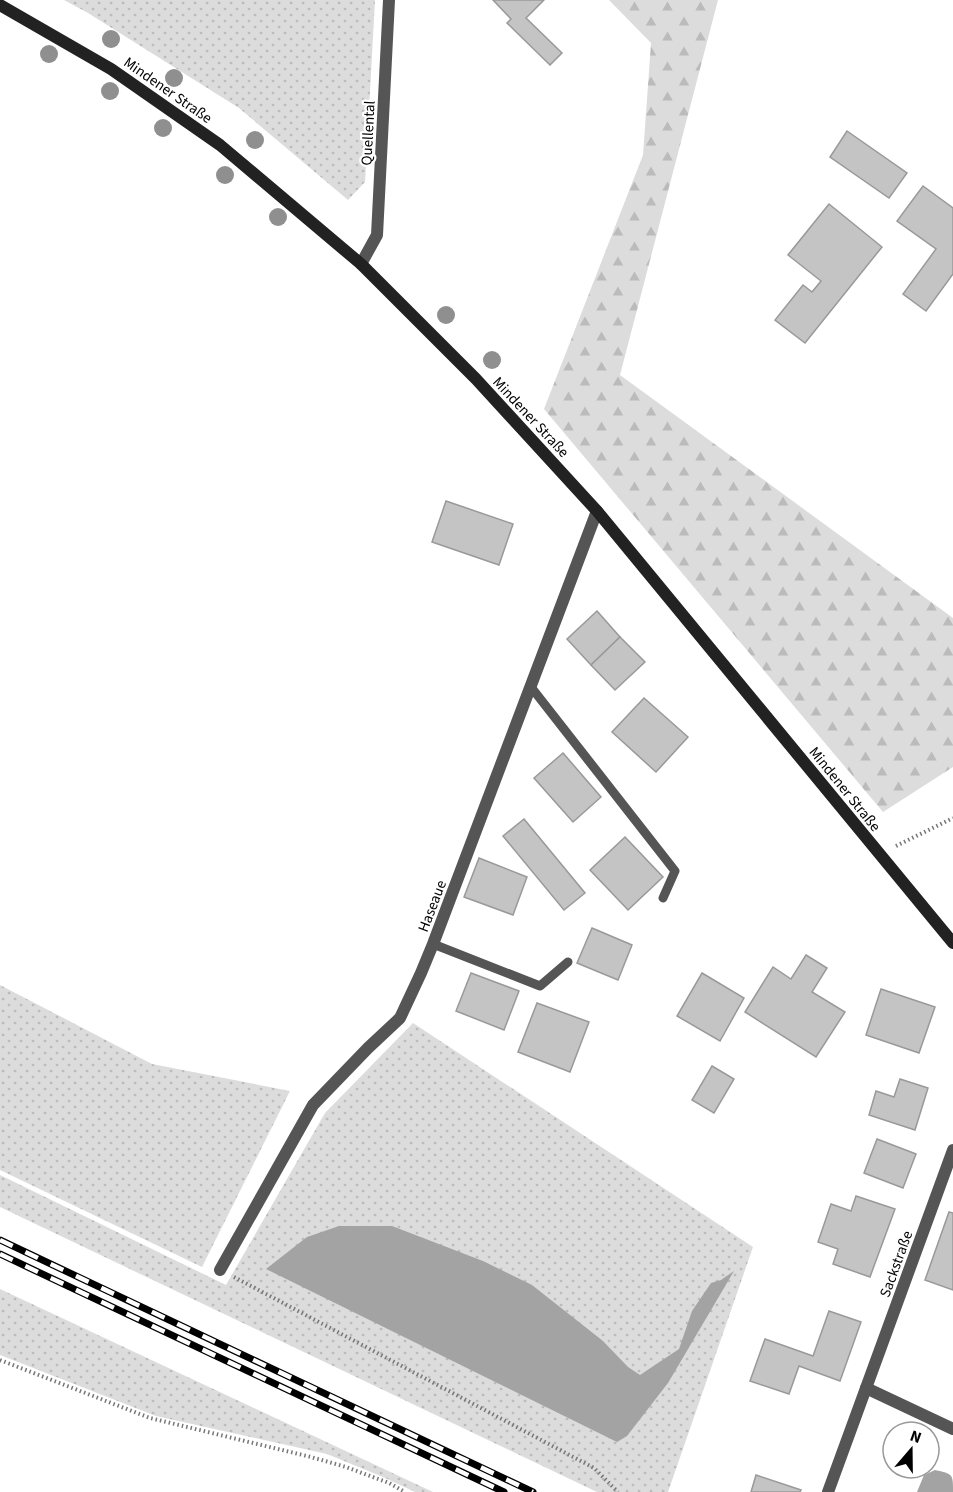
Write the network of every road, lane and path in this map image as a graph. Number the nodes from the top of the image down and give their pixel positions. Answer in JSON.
{"nodes":[{"id":1,"x":389,"y":0,"type":"edge"},
{"id":2,"x":0,"y":5,"type":"edge"},
{"id":3,"x":361,"y":264,"type":"junction"},
{"id":4,"x":597,"y":512,"type":"junction"},
{"id":5,"x":531,"y":687,"type":"junction"},
{"id":6,"x":953,"y":818,"type":"edge"},
{"id":7,"x":879,"y":854,"type":"junction"},
{"id":8,"x":663,"y":898,"type":"dead end"},
{"id":9,"x":953,"y":943,"type":"edge"},
{"id":10,"x":433,"y":944,"type":"junction"},
{"id":11,"x":568,"y":962,"type":"dead end"},
{"id":12,"x":953,"y":1150,"type":"edge"},
{"id":13,"x":220,"y":1269,"type":"joint"},
{"id":14,"x":0,"y":1360,"type":"edge"},
{"id":15,"x":866,"y":1388,"type":"junction"},
{"id":16,"x":953,"y":1429,"type":"edge"},
{"id":17,"x":405,"y":1492,"type":"edge"},
{"id":18,"x":618,"y":1492,"type":"edge"},
{"id":19,"x":828,"y":1492,"type":"edge"}],
"edges":[{"from":1,"to":3,"type":"street","name":"Quellental"},
{"from":2,"to":3,"type":"main road","name":"Mindener Straße"},
{"from":3,"to":4,"type":"main road","name":"Mindener Straße"},
{"from":4,"to":5,"type":"street","name":"Haseaue"},
{"from":4,"to":7,"type":"main road","name":"Mindener Straße"},
{"from":5,"to":8,"type":"lane"},
{"from":5,"to":10,"type":"street","name":"Haseaue"},
{"from":6,"to":7,"type":"path"},
{"from":7,"to":9,"type":"main road","name":"Mindener Straße"},
{"from":10,"to":11,"type":"lane"},
{"from":10,"to":13,"type":"street","name":"Haseaue"},
{"from":12,"to":15,"type":"street","name":"Sackstraße"},
{"from":13,"to":18,"type":"path"},
{"from":14,"to":17,"type":"path"},
{"from":15,"to":16,"type":"street"},
{"from":15,"to":19,"type":"street","name":"Sackstraße"}]}
